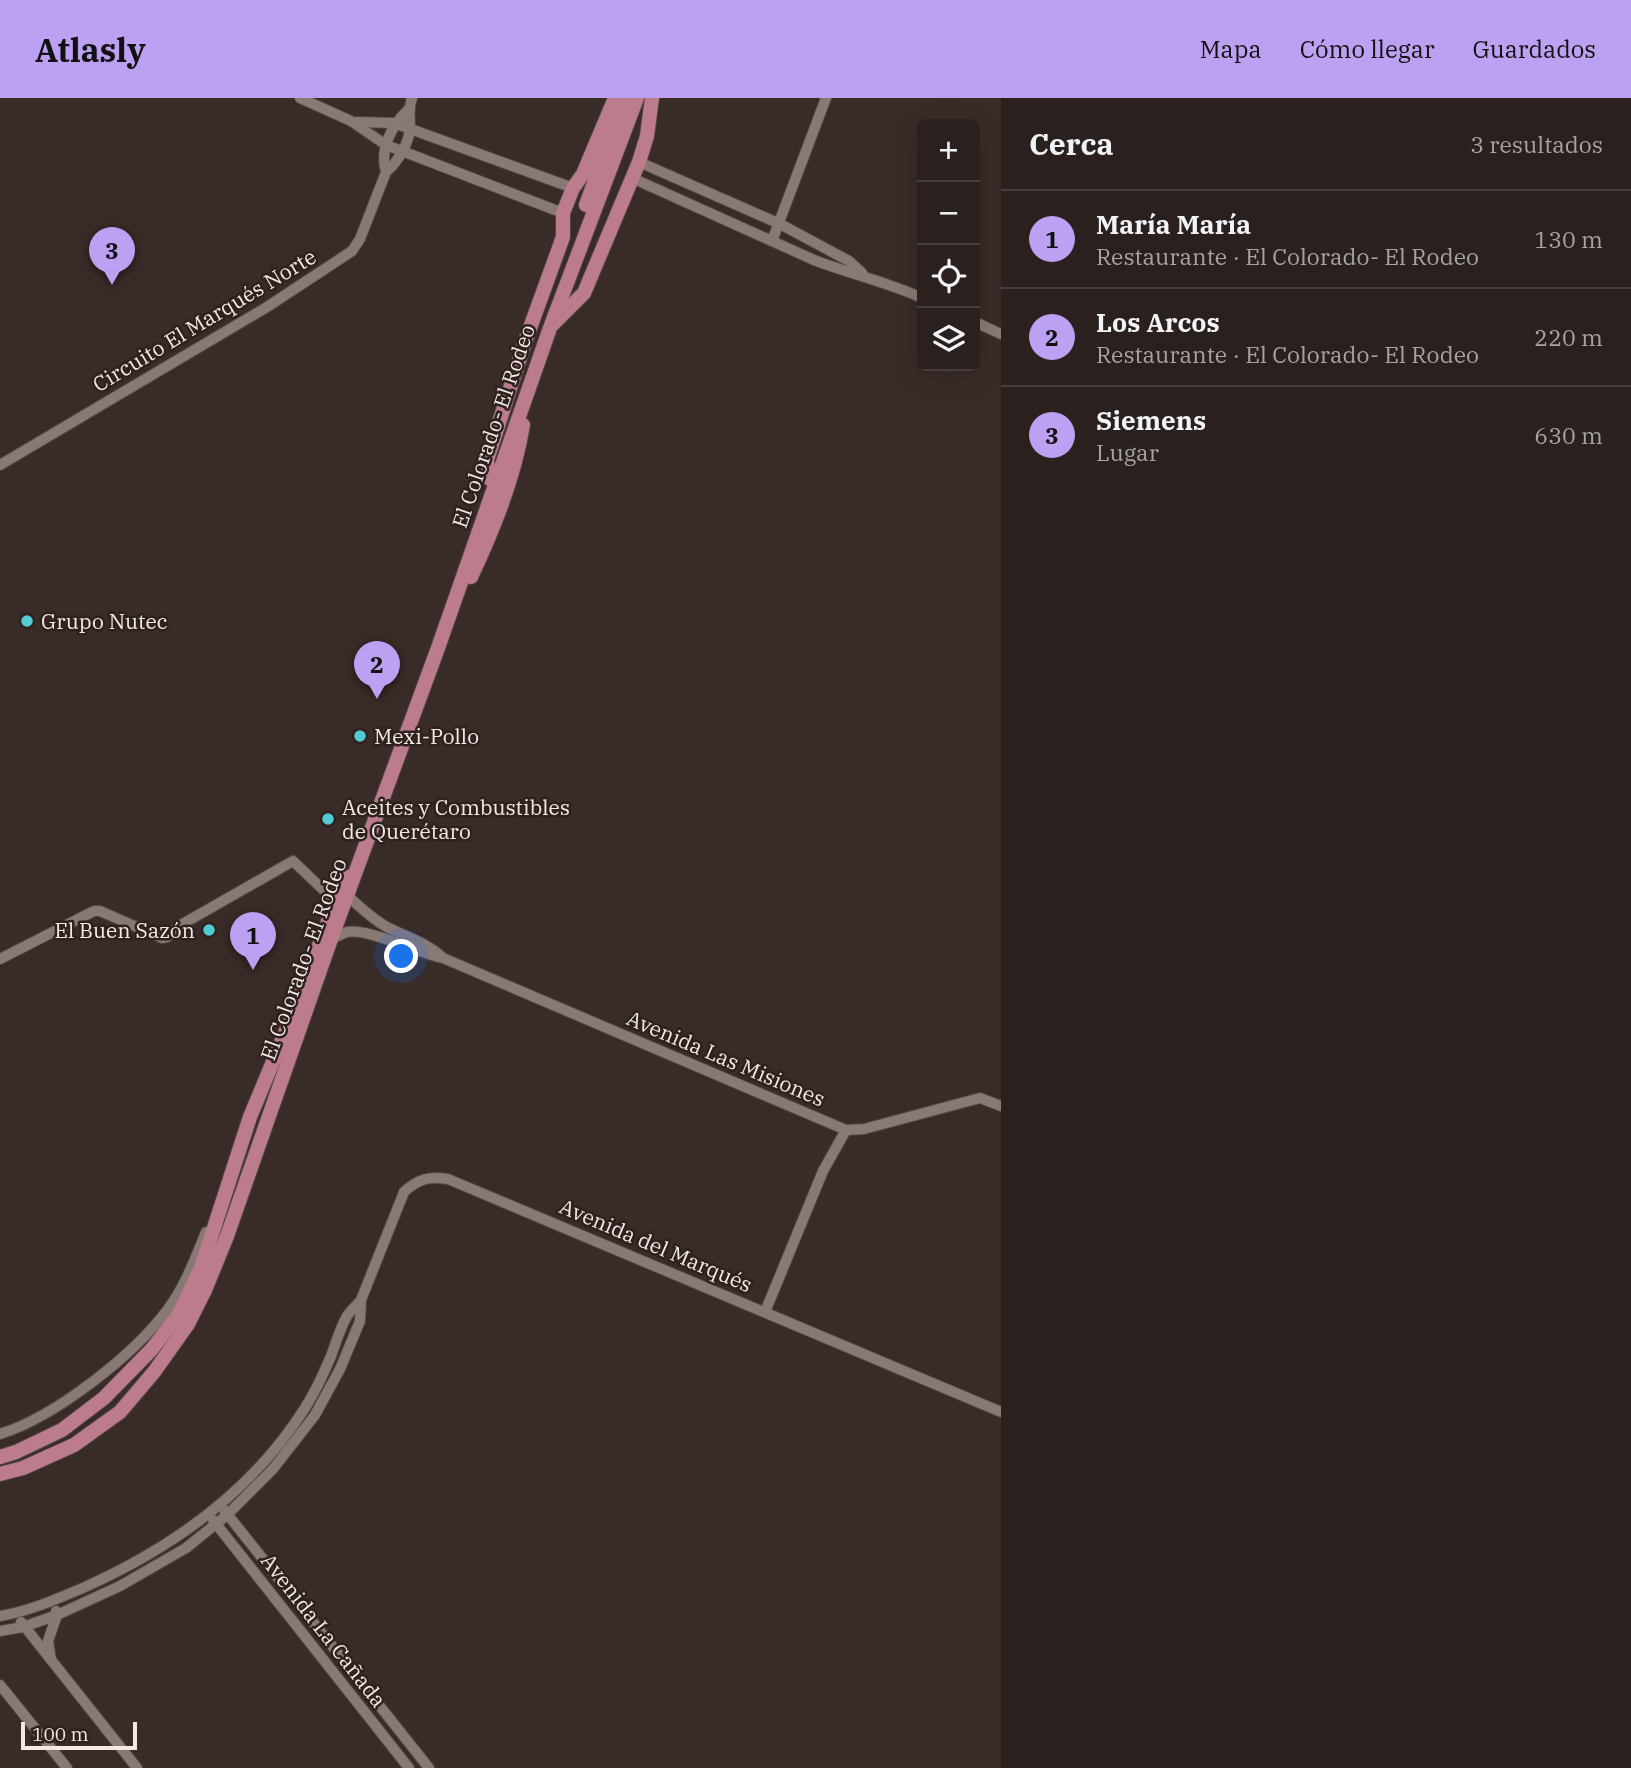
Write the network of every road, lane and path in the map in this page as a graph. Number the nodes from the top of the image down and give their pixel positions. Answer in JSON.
{"nodes":[{"id":1,"x":300,"y":98,"type":"edge"},
{"id":2,"x":412,"y":98,"type":"edge"},
{"id":3,"x":615,"y":98,"type":"edge"},
{"id":4,"x":625,"y":98,"type":"edge"},
{"id":5,"x":637,"y":98,"type":"edge"},
{"id":6,"x":652,"y":98,"type":"edge"},
{"id":7,"x":826,"y":98,"type":"edge"},
{"id":8,"x":408,"y":110,"type":"junction"},
{"id":9,"x":351,"y":121,"type":"junction"},
{"id":10,"x":394,"y":123,"type":"junction"},
{"id":11,"x":411,"y":129,"type":"junction"},
{"id":12,"x":386,"y":145,"type":"junction"},
{"id":13,"x":402,"y":152,"type":"junction"},
{"id":14,"x":639,"y":162,"type":"junction"},
{"id":15,"x":386,"y":172,"type":"junction"},
{"id":16,"x":632,"y":178,"type":"junction"},
{"id":17,"x":573,"y":188,"type":"junction"},
{"id":18,"x":563,"y":213,"type":"junction"},
{"id":19,"x":780,"y":224,"type":"junction"},
{"id":20,"x":772,"y":241,"type":"junction"},
{"id":21,"x":864,"y":275,"type":"junction"},
{"id":22,"x":917,"y":296,"type":"edge"},
{"id":23,"x":980,"y":324,"type":"edge"},
{"id":24,"x":550,"y":328,"type":"junction"},
{"id":25,"x":1001,"y":334,"type":"edge"},
{"id":26,"x":0,"y":465,"type":"edge"},
{"id":27,"x":490,"y":479,"type":"junction"},
{"id":28,"x":342,"y":898,"type":"junction"},
{"id":29,"x":331,"y":939,"type":"junction"},
{"id":30,"x":443,"y":958,"type":"junction"},
{"id":31,"x":0,"y":960,"type":"edge"},
{"id":32,"x":1001,"y":1106,"type":"edge"},
{"id":33,"x":846,"y":1130,"type":"junction"},
{"id":34,"x":218,"y":1216,"type":"junction"},
{"id":35,"x":361,"y":1300,"type":"junction"},
{"id":36,"x":765,"y":1312,"type":"junction"},
{"id":37,"x":1001,"y":1412,"type":"edge"},
{"id":38,"x":0,"y":1434,"type":"edge"},
{"id":39,"x":284,"y":1444,"type":"junction"},
{"id":40,"x":0,"y":1457,"type":"edge"},
{"id":41,"x":0,"y":1474,"type":"edge"},
{"id":42,"x":220,"y":1506,"type":"junction"},
{"id":43,"x":209,"y":1515,"type":"junction"},
{"id":44,"x":228,"y":1515,"type":"junction"},
{"id":45,"x":216,"y":1524,"type":"junction"},
{"id":46,"x":128,"y":1566,"type":"junction"},
{"id":47,"x":134,"y":1578,"type":"junction"},
{"id":48,"x":91,"y":1584,"type":"junction"},
{"id":49,"x":95,"y":1597,"type":"junction"},
{"id":50,"x":53,"y":1601,"type":"junction"},
{"id":51,"x":18,"y":1613,"type":"junction"},
{"id":52,"x":57,"y":1615,"type":"junction"},
{"id":53,"x":0,"y":1616,"type":"edge"},
{"id":54,"x":23,"y":1627,"type":"junction"},
{"id":55,"x":0,"y":1632,"type":"edge"},
{"id":56,"x":52,"y":1662,"type":"junction"},
{"id":57,"x":0,"y":1685,"type":"edge"},
{"id":58,"x":407,"y":1740,"type":"junction"},
{"id":59,"x":394,"y":1751,"type":"junction"},
{"id":60,"x":66,"y":1768,"type":"edge"},
{"id":61,"x":136,"y":1768,"type":"edge"},
{"id":62,"x":409,"y":1768,"type":"edge"},
{"id":63,"x":429,"y":1768,"type":"edge"}],
"edges":[{"from":1,"to":9,"type":"street"},
{"from":2,"to":8,"type":"street","name":"Circuito El Marqués Norte"},
{"from":3,"to":17,"type":"main road"},
{"from":4,"to":27,"type":"main road","name":"El Colorado- El Rodeo"},
{"from":5,"to":24,"type":"main road","name":"El Colorado- El Rodeo"},
{"from":6,"to":14,"type":"main road"},
{"from":7,"to":19,"type":"street"},
{"from":8,"to":10,"type":"street","name":"Circuito El Marqués Norte"},
{"from":8,"to":11,"type":"street","name":"Circuito El Marqués Norte"},
{"from":9,"to":10,"type":"street"},
{"from":9,"to":12,"type":"street"},
{"from":10,"to":11,"type":"street"},
{"from":10,"to":12,"type":"street","name":"Circuito El Marqués Norte"},
{"from":11,"to":13,"type":"street","name":"Circuito El Marqués Norte"},
{"from":11,"to":17,"type":"street"},
{"from":12,"to":13,"type":"street"},
{"from":12,"to":15,"type":"street","name":"Circuito El Marqués Norte"},
{"from":13,"to":15,"type":"street","name":"Circuito El Marqués Norte"},
{"from":13,"to":18,"type":"street"},
{"from":14,"to":16,"type":"main road"},
{"from":14,"to":19,"type":"street"},
{"from":15,"to":26,"type":"street","name":"Circuito El Marqués Norte"},
{"from":16,"to":20,"type":"street"},
{"from":16,"to":24,"type":"main road"},
{"from":17,"to":18,"type":"main road"},
{"from":18,"to":27,"type":"main road"},
{"from":19,"to":20,"type":"street"},
{"from":19,"to":21,"type":"street"},
{"from":20,"to":21,"type":"street"},
{"from":21,"to":22,"type":"street"},
{"from":23,"to":25,"type":"street"},
{"from":24,"to":28,"type":"main road","name":"El Colorado- El Rodeo"},
{"from":27,"to":28,"type":"main road","name":"El Colorado- El Rodeo"},
{"from":28,"to":29,"type":"main road","name":"El Colorado- El Rodeo"},
{"from":28,"to":30,"type":"street","name":"Avenida Las Misiones"},
{"from":28,"to":31,"type":"street"},
{"from":28,"to":34,"type":"main road","name":"El Colorado- El Rodeo"},
{"from":29,"to":30,"type":"street","name":"Avenida Las Misiones"},
{"from":29,"to":41,"type":"main road","name":"El Colorado- El Rodeo"},
{"from":30,"to":33,"type":"street","name":"Avenida Las Misiones"},
{"from":32,"to":33,"type":"street"},
{"from":33,"to":36,"type":"street"},
{"from":34,"to":38,"type":"street"},
{"from":34,"to":40,"type":"main road","name":"El Colorado- El Rodeo"},
{"from":35,"to":36,"type":"street","name":"Avenida del Marqués"},
{"from":35,"to":39,"type":"street","name":"Avenida del Marqués"},
{"from":35,"to":39,"type":"street","name":"Avenida del Marqués"},
{"from":36,"to":37,"type":"street","name":"Avenida del Marqués"},
{"from":39,"to":42,"type":"street"},
{"from":39,"to":44,"type":"street","name":"Avenida del Marqués"},
{"from":42,"to":43,"type":"street"},
{"from":42,"to":44,"type":"street"},
{"from":43,"to":45,"type":"street","name":"Avenida La Cañada"},
{"from":43,"to":46,"type":"street"},
{"from":44,"to":45,"type":"street","name":"Avenida del Marqués"},
{"from":44,"to":58,"type":"street"},
{"from":45,"to":47,"type":"street","name":"Avenida del Marqués"},
{"from":45,"to":59,"type":"street","name":"Avenida La Cañada"},
{"from":46,"to":47,"type":"street"},
{"from":46,"to":48,"type":"street"},
{"from":47,"to":49,"type":"street","name":"Avenida del Marqués"},
{"from":48,"to":49,"type":"street"},
{"from":48,"to":50,"type":"street"},
{"from":49,"to":52,"type":"street","name":"Avenida del Marqués"},
{"from":50,"to":51,"type":"street"},
{"from":50,"to":52,"type":"street"},
{"from":51,"to":53,"type":"street"},
{"from":51,"to":54,"type":"street"},
{"from":52,"to":54,"type":"street","name":"Avenida del Marqués"},
{"from":52,"to":56,"type":"street"},
{"from":54,"to":55,"type":"street","name":"Avenida del Marqués"},
{"from":54,"to":56,"type":"street"},
{"from":56,"to":61,"type":"street"},
{"from":57,"to":60,"type":"street"},
{"from":58,"to":59,"type":"street"},
{"from":58,"to":63,"type":"street"},
{"from":59,"to":62,"type":"street","name":"Avenida La Cañada"}]}
